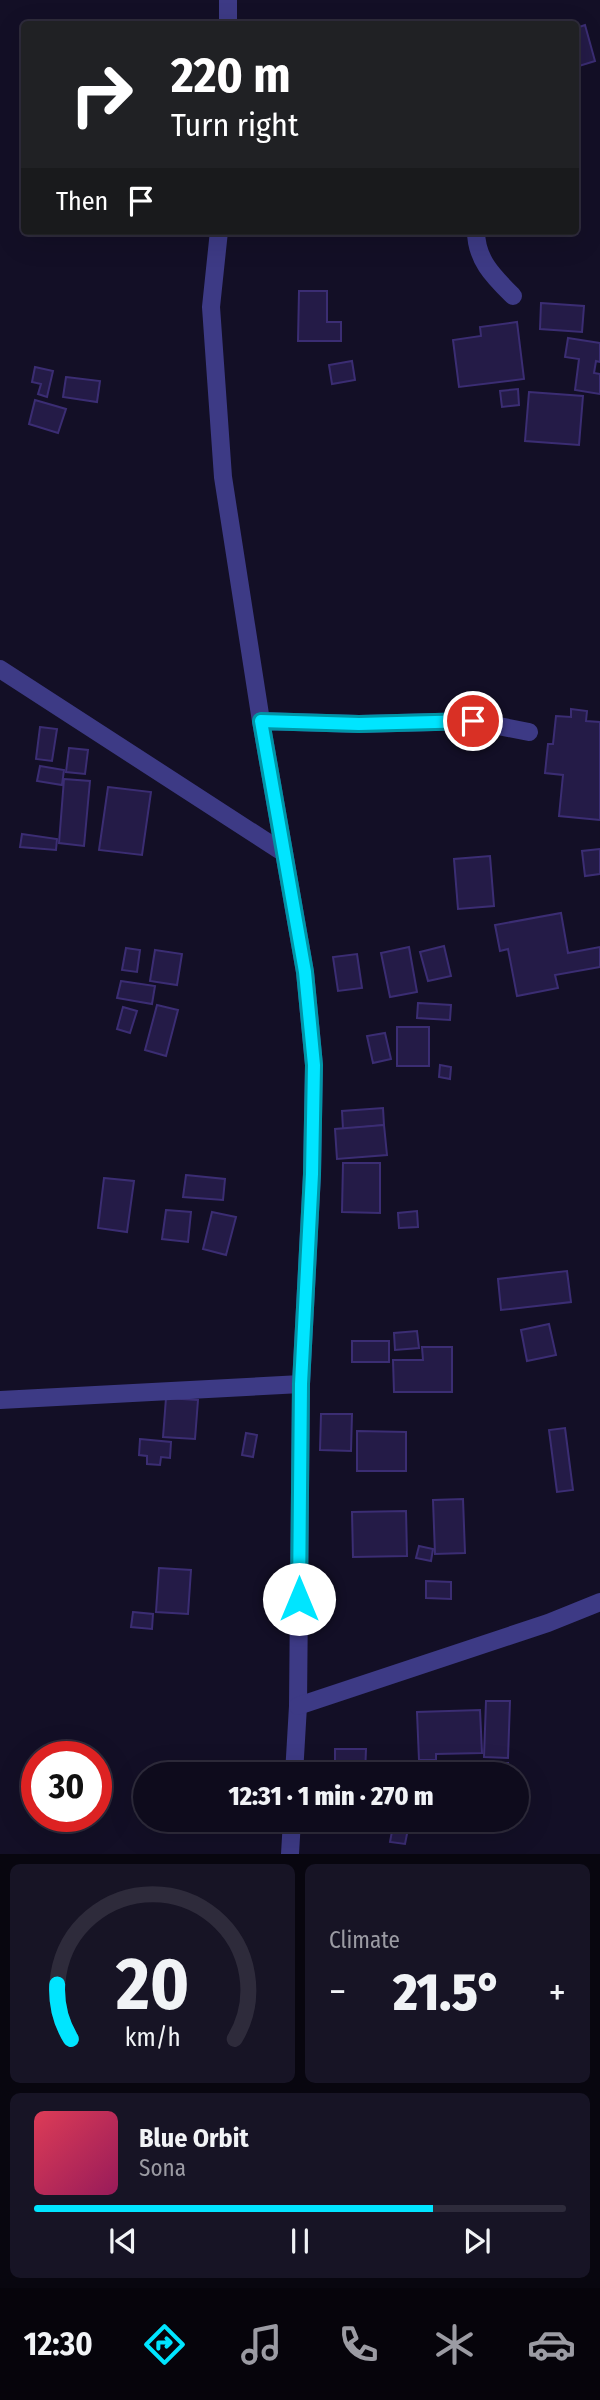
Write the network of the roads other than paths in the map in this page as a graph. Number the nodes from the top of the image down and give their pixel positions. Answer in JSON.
{"nodes":[{"id":1,"x":228,"y":0,"type":"edge"},
{"id":2,"x":228,"y":21,"type":"edge"},
{"id":3,"x":219,"y":235,"type":"edge"},
{"id":4,"x":476,"y":235,"type":"edge"},
{"id":5,"x":513,"y":296,"type":"dead end"},
{"id":6,"x":0,"y":670,"type":"edge"},
{"id":7,"x":261,"y":721,"type":"junction"},
{"id":8,"x":529,"y":732,"type":"dead end"},
{"id":9,"x":284,"y":853,"type":"junction"},
{"id":10,"x":301,"y":1384,"type":"junction"},
{"id":11,"x":0,"y":1400,"type":"edge"},
{"id":12,"x":600,"y":1602,"type":"edge"},
{"id":13,"x":299,"y":1706,"type":"junction"},
{"id":14,"x":295,"y":1762,"type":"edge"},
{"id":15,"x":291,"y":1832,"type":"edge"},
{"id":16,"x":290,"y":1854,"type":"edge"}],
"edges":[{"from":1,"to":2,"type":"street"},
{"from":3,"to":7,"type":"street"},
{"from":4,"to":5,"type":"street"},
{"from":6,"to":9,"type":"street"},
{"from":7,"to":8,"type":"street"},
{"from":7,"to":9,"type":"street"},
{"from":9,"to":10,"type":"street"},
{"from":10,"to":11,"type":"street"},
{"from":10,"to":13,"type":"street"},
{"from":12,"to":13,"type":"street"},
{"from":13,"to":14,"type":"street"},
{"from":15,"to":16,"type":"street"}]}
